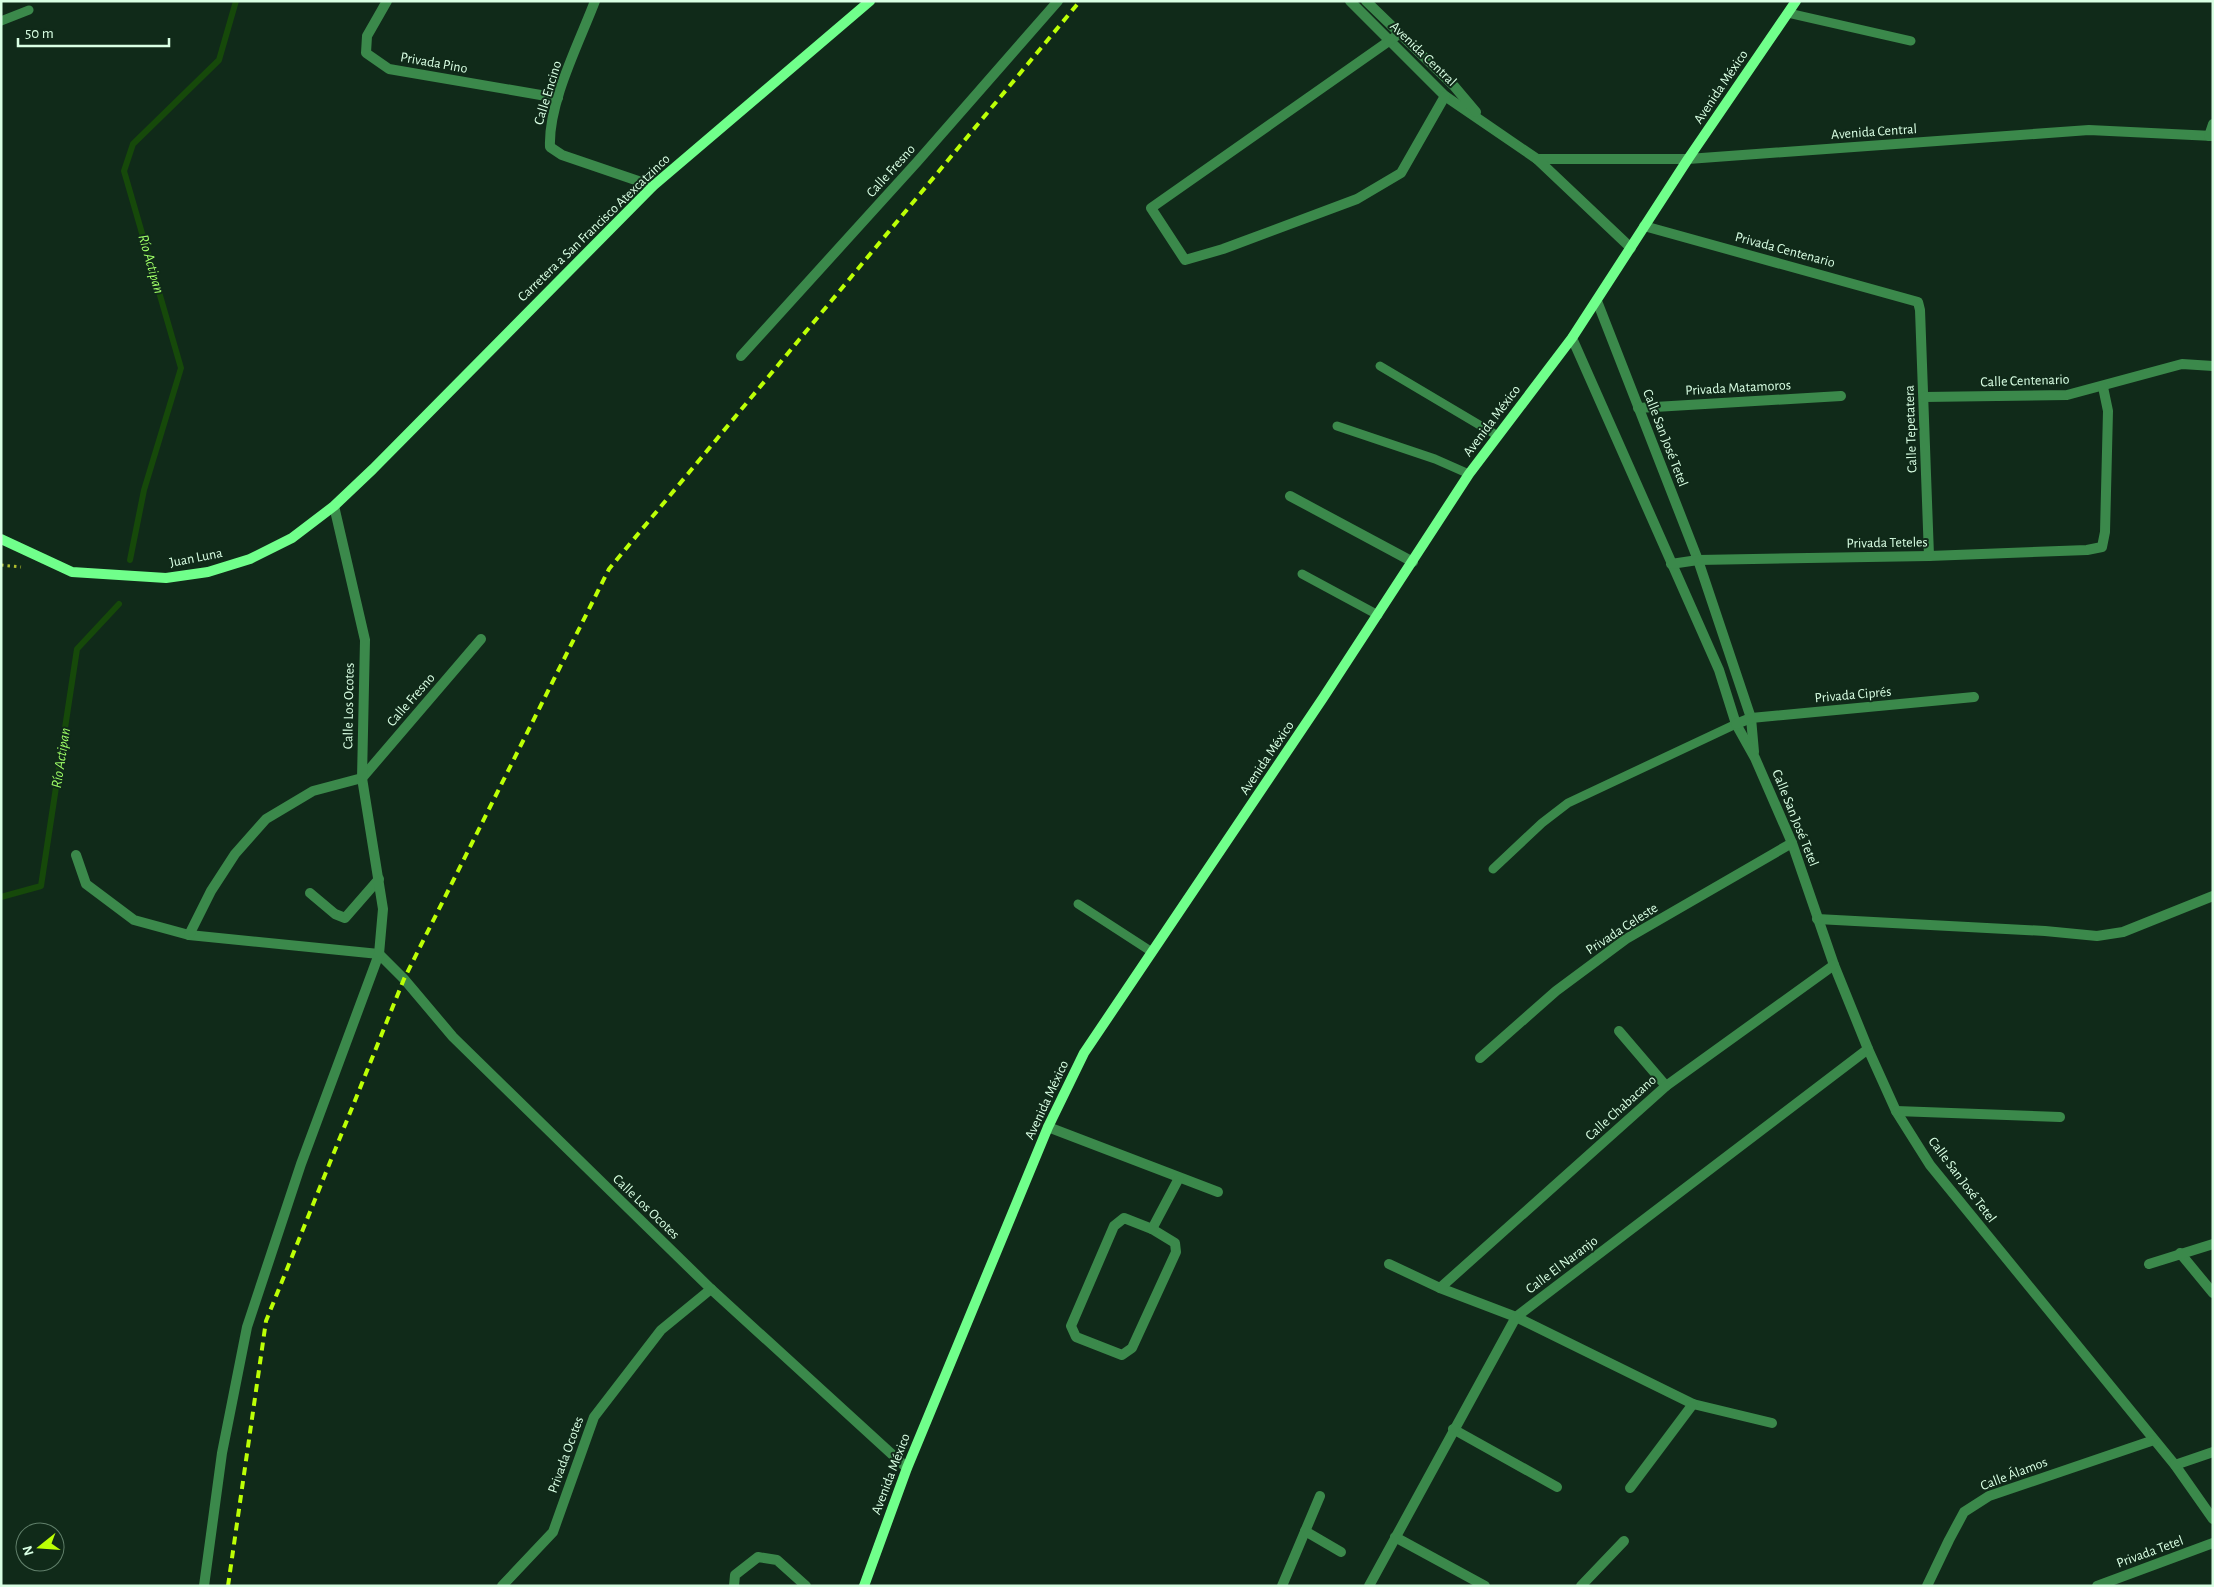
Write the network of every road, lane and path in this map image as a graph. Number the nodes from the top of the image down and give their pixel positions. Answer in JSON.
{"nodes":[{"id":1,"x":387,"y":1,"type":"edge"},
{"id":2,"x":595,"y":1,"type":"edge"},
{"id":3,"x":870,"y":1,"type":"edge"},
{"id":4,"x":1058,"y":1,"type":"edge"},
{"id":5,"x":1366,"y":1,"type":"edge"},
{"id":6,"x":1796,"y":1,"type":"edge"},
{"id":7,"x":1353,"y":2,"type":"edge"},
{"id":8,"x":29,"y":10,"type":"dead end"},
{"id":9,"x":1788,"y":13,"type":"junction"},
{"id":10,"x":1,"y":21,"type":"edge"},
{"id":11,"x":1399,"y":34,"type":"junction"},
{"id":12,"x":1388,"y":41,"type":"junction"},
{"id":13,"x":1911,"y":41,"type":"dead end"},
{"id":14,"x":1445,"y":96,"type":"junction"},
{"id":15,"x":558,"y":98,"type":"junction"},
{"id":16,"x":1483,"y":121,"type":"junction"},
{"id":17,"x":2213,"y":124,"type":"edge"},
{"id":18,"x":2211,"y":136,"type":"edge"},
{"id":19,"x":1537,"y":159,"type":"junction"},
{"id":20,"x":1688,"y":159,"type":"junction"},
{"id":21,"x":653,"y":186,"type":"junction"},
{"id":22,"x":1644,"y":226,"type":"junction"},
{"id":23,"x":1631,"y":248,"type":"junction"},
{"id":24,"x":1597,"y":301,"type":"junction"},
{"id":25,"x":1918,"y":302,"type":"joint"},
{"id":26,"x":1572,"y":338,"type":"junction"},
{"id":27,"x":741,"y":356,"type":"dead end"},
{"id":28,"x":1380,"y":366,"type":"dead end"},
{"id":29,"x":2213,"y":366,"type":"edge"},
{"id":30,"x":2103,"y":387,"type":"junction"},
{"id":31,"x":1841,"y":396,"type":"dead end"},
{"id":32,"x":1924,"y":397,"type":"junction"},
{"id":33,"x":1638,"y":408,"type":"junction"},
{"id":34,"x":1337,"y":426,"type":"dead end"},
{"id":35,"x":1498,"y":436,"type":"junction"},
{"id":36,"x":373,"y":469,"type":"joint"},
{"id":37,"x":1468,"y":474,"type":"junction"},
{"id":38,"x":1290,"y":496,"type":"dead end"},
{"id":39,"x":334,"y":506,"type":"junction"},
{"id":40,"x":1,"y":540,"type":"edge"},
{"id":41,"x":1929,"y":556,"type":"junction"},
{"id":42,"x":1698,"y":560,"type":"junction"},
{"id":43,"x":1413,"y":562,"type":"junction"},
{"id":44,"x":1671,"y":564,"type":"junction"},
{"id":45,"x":1302,"y":574,"type":"dead end"},
{"id":46,"x":1378,"y":615,"type":"junction"},
{"id":47,"x":481,"y":639,"type":"dead end"},
{"id":48,"x":1974,"y":697,"type":"dead end"},
{"id":49,"x":1751,"y":718,"type":"junction"},
{"id":50,"x":1736,"y":724,"type":"junction"},
{"id":51,"x":1755,"y":758,"type":"junction"},
{"id":52,"x":362,"y":778,"type":"junction"},
{"id":53,"x":1792,"y":843,"type":"junction"},
{"id":54,"x":76,"y":854,"type":"dead end"},
{"id":55,"x":1493,"y":869,"type":"dead end"},
{"id":56,"x":379,"y":879,"type":"junction"},
{"id":57,"x":310,"y":893,"type":"dead end"},
{"id":58,"x":2213,"y":896,"type":"edge"},
{"id":59,"x":1078,"y":904,"type":"dead end"},
{"id":60,"x":1817,"y":919,"type":"junction"},
{"id":61,"x":189,"y":936,"type":"junction"},
{"id":62,"x":1152,"y":952,"type":"junction"},
{"id":63,"x":379,"y":954,"type":"junction"},
{"id":64,"x":1834,"y":965,"type":"junction"},
{"id":65,"x":1619,"y":1031,"type":"dead end"},
{"id":66,"x":1868,"y":1049,"type":"junction"},
{"id":67,"x":1480,"y":1058,"type":"dead end"},
{"id":68,"x":1666,"y":1086,"type":"junction"},
{"id":69,"x":1896,"y":1111,"type":"junction"},
{"id":70,"x":2060,"y":1117,"type":"dead end"},
{"id":71,"x":1048,"y":1127,"type":"junction"},
{"id":72,"x":1179,"y":1178,"type":"junction"},
{"id":73,"x":1218,"y":1192,"type":"dead end"},
{"id":74,"x":1152,"y":1229,"type":"junction"},
{"id":75,"x":2213,"y":1244,"type":"edge"},
{"id":76,"x":2180,"y":1253,"type":"junction"},
{"id":77,"x":1389,"y":1264,"type":"dead end"},
{"id":78,"x":2149,"y":1264,"type":"dead end"},
{"id":79,"x":1440,"y":1288,"type":"junction"},
{"id":80,"x":711,"y":1289,"type":"junction"},
{"id":81,"x":2213,"y":1293,"type":"edge"},
{"id":82,"x":1516,"y":1317,"type":"junction"},
{"id":83,"x":1693,"y":1404,"type":"junction"},
{"id":84,"x":1772,"y":1423,"type":"dead end"},
{"id":85,"x":1453,"y":1429,"type":"junction"},
{"id":86,"x":2154,"y":1440,"type":"junction"},
{"id":87,"x":2213,"y":1452,"type":"edge"},
{"id":88,"x":2175,"y":1465,"type":"junction"},
{"id":89,"x":907,"y":1468,"type":"junction"},
{"id":90,"x":1557,"y":1487,"type":"dead end"},
{"id":91,"x":1630,"y":1488,"type":"dead end"},
{"id":92,"x":1320,"y":1496,"type":"dead end"},
{"id":93,"x":2213,"y":1518,"type":"edge"},
{"id":94,"x":1305,"y":1531,"type":"junction"},
{"id":95,"x":1395,"y":1537,"type":"junction"},
{"id":96,"x":1624,"y":1541,"type":"dead end"},
{"id":97,"x":2213,"y":1543,"type":"edge"},
{"id":98,"x":1340,"y":1552,"type":"dead end"},
{"id":99,"x":204,"y":1586,"type":"edge"},
{"id":100,"x":502,"y":1586,"type":"edge"},
{"id":101,"x":734,"y":1586,"type":"edge"},
{"id":102,"x":806,"y":1586,"type":"edge"},
{"id":103,"x":864,"y":1586,"type":"edge"},
{"id":104,"x":1282,"y":1586,"type":"edge"},
{"id":105,"x":1368,"y":1586,"type":"edge"},
{"id":106,"x":1485,"y":1586,"type":"edge"},
{"id":107,"x":1582,"y":1586,"type":"edge"},
{"id":108,"x":1927,"y":1586,"type":"edge"},
{"id":109,"x":2097,"y":1586,"type":"edge"}],
"edges":[{"from":1,"to":15,"type":"street","name":"Privada Pino"},
{"from":2,"to":15,"type":"street","name":"Calle Encino"},
{"from":3,"to":21,"type":"main road","name":"Carretera a San Francisco Atexcatzinco"},
{"from":4,"to":27,"type":"street","name":"Calle Fresno"},
{"from":5,"to":11,"type":"street","name":"Avenida Central"},
{"from":6,"to":9,"type":"main road","name":"Avenida México"},
{"from":7,"to":12,"type":"street","name":"Avenida Central"},
{"from":8,"to":10,"type":"lane"},
{"from":9,"to":13,"type":"lane"},
{"from":9,"to":20,"type":"main road","name":"Avenida México"},
{"from":11,"to":12,"type":"street"},
{"from":11,"to":16,"type":"street","name":"Avenida Central"},
{"from":12,"to":14,"type":"street","name":"Avenida Central"},
{"from":12,"to":14,"type":"street"},
{"from":14,"to":16,"type":"street","name":"Avenida Central"},
{"from":15,"to":21,"type":"street","name":"Calle Encino"},
{"from":16,"to":19,"type":"street","name":"Avenida Central"},
{"from":17,"to":18,"type":"street"},
{"from":18,"to":20,"type":"street","name":"Avenida Central"},
{"from":19,"to":20,"type":"street","name":"Avenida Central"},
{"from":19,"to":23,"type":"street","name":"Avenida Central"},
{"from":20,"to":22,"type":"main road","name":"Avenida México"},
{"from":21,"to":36,"type":"main road","name":"Carretera a San Francisco Atexcatzinco"},
{"from":22,"to":23,"type":"main road","name":"Avenida México"},
{"from":22,"to":25,"type":"street","name":"Privada Centenario"},
{"from":23,"to":24,"type":"main road","name":"Avenida México"},
{"from":24,"to":26,"type":"main road","name":"Avenida México"},
{"from":24,"to":33,"type":"street","name":"Calle San José Tetel"},
{"from":25,"to":32,"type":"street","name":"Calle Tepetatera"},
{"from":26,"to":35,"type":"main road","name":"Avenida México"},
{"from":26,"to":44,"type":"street","name":"Calle San José Tetel"},
{"from":28,"to":35,"type":"lane"},
{"from":29,"to":30,"type":"street","name":"Calle Centenario"},
{"from":30,"to":32,"type":"street","name":"Calle Centenario"},
{"from":30,"to":41,"type":"street","name":"Privada Teteles"},
{"from":31,"to":33,"type":"street","name":"Privada Matamoros"},
{"from":32,"to":41,"type":"street","name":"Calle Tepetatera"},
{"from":33,"to":42,"type":"street","name":"Calle San José Tetel"},
{"from":34,"to":37,"type":"lane"},
{"from":35,"to":37,"type":"main road","name":"Avenida México"},
{"from":36,"to":39,"type":"main road","name":"Juan Luna"},
{"from":37,"to":43,"type":"main road","name":"Avenida México"},
{"from":38,"to":43,"type":"street"},
{"from":39,"to":40,"type":"main road","name":"Juan Luna"},
{"from":39,"to":52,"type":"street","name":"Calle Los Ocotes"},
{"from":41,"to":42,"type":"street","name":"Privada Teteles"},
{"from":42,"to":44,"type":"street","name":"Privada Teteles"},
{"from":42,"to":49,"type":"street","name":"Calle San José Tetel"},
{"from":43,"to":46,"type":"main road","name":"Avenida México"},
{"from":44,"to":50,"type":"street","name":"Calle San José Tetel"},
{"from":45,"to":46,"type":"lane"},
{"from":46,"to":62,"type":"main road","name":"Avenida México"},
{"from":47,"to":52,"type":"street","name":"Calle Fresno"},
{"from":48,"to":49,"type":"street","name":"Privada Ciprés"},
{"from":49,"to":50,"type":"street","name":"Privada Ciprés"},
{"from":49,"to":51,"type":"street","name":"Calle San José Tetel"},
{"from":50,"to":51,"type":"street","name":"Calle San José Tetel"},
{"from":50,"to":55,"type":"lane"},
{"from":51,"to":53,"type":"street","name":"Calle San José Tetel"},
{"from":52,"to":56,"type":"street","name":"Calle Los Ocotes"},
{"from":52,"to":61,"type":"street"},
{"from":53,"to":60,"type":"street","name":"Calle San José Tetel"},
{"from":53,"to":67,"type":"street","name":"Privada Celeste"},
{"from":54,"to":61,"type":"street"},
{"from":56,"to":57,"type":"street"},
{"from":56,"to":63,"type":"street","name":"Calle Los Ocotes"},
{"from":58,"to":60,"type":"street"},
{"from":59,"to":62,"type":"lane"},
{"from":60,"to":64,"type":"street","name":"Calle San José Tetel"},
{"from":61,"to":63,"type":"street"},
{"from":62,"to":71,"type":"main road","name":"Avenida México"},
{"from":63,"to":80,"type":"street","name":"Calle Los Ocotes"},
{"from":63,"to":99,"type":"street","name":"Calle Los Ocotes"},
{"from":64,"to":66,"type":"street","name":"Calle San José Tetel"},
{"from":64,"to":68,"type":"street","name":"Calle Chabacano"},
{"from":65,"to":68,"type":"street"},
{"from":66,"to":69,"type":"street","name":"Calle San José Tetel"},
{"from":66,"to":82,"type":"street","name":"Calle El Naranjo"},
{"from":68,"to":79,"type":"street","name":"Calle Chabacano"},
{"from":69,"to":70,"type":"street"},
{"from":69,"to":86,"type":"street","name":"Calle San José Tetel"},
{"from":71,"to":72,"type":"street"},
{"from":71,"to":89,"type":"main road","name":"Avenida México"},
{"from":72,"to":73,"type":"street"},
{"from":72,"to":74,"type":"street"},
{"from":74,"to":74,"type":"street"},
{"from":75,"to":76,"type":"street"},
{"from":76,"to":78,"type":"street"},
{"from":76,"to":81,"type":"street"},
{"from":77,"to":79,"type":"street"},
{"from":79,"to":82,"type":"street"},
{"from":80,"to":89,"type":"street","name":"Calle Los Ocotes"},
{"from":80,"to":100,"type":"street","name":"Privada Ocotes"},
{"from":82,"to":83,"type":"street"},
{"from":82,"to":85,"type":"street","name":"Calle El Naranjo"},
{"from":83,"to":84,"type":"street"},
{"from":83,"to":91,"type":"street"},
{"from":85,"to":90,"type":"street"},
{"from":85,"to":95,"type":"street","name":"Calle El Naranjo"},
{"from":86,"to":88,"type":"street","name":"Calle San José Tetel"},
{"from":86,"to":108,"type":"street","name":"Calle Álamos"},
{"from":87,"to":88,"type":"street"},
{"from":88,"to":93,"type":"street","name":"Calle San José Tetel"},
{"from":89,"to":103,"type":"main road","name":"Avenida México"},
{"from":92,"to":94,"type":"street"},
{"from":94,"to":98,"type":"street"},
{"from":94,"to":104,"type":"street"},
{"from":95,"to":105,"type":"street","name":"Calle El Naranjo"},
{"from":95,"to":106,"type":"street"},
{"from":96,"to":107,"type":"street"},
{"from":97,"to":109,"type":"street","name":"Privada Tetel"},
{"from":101,"to":102,"type":"street"}]}
